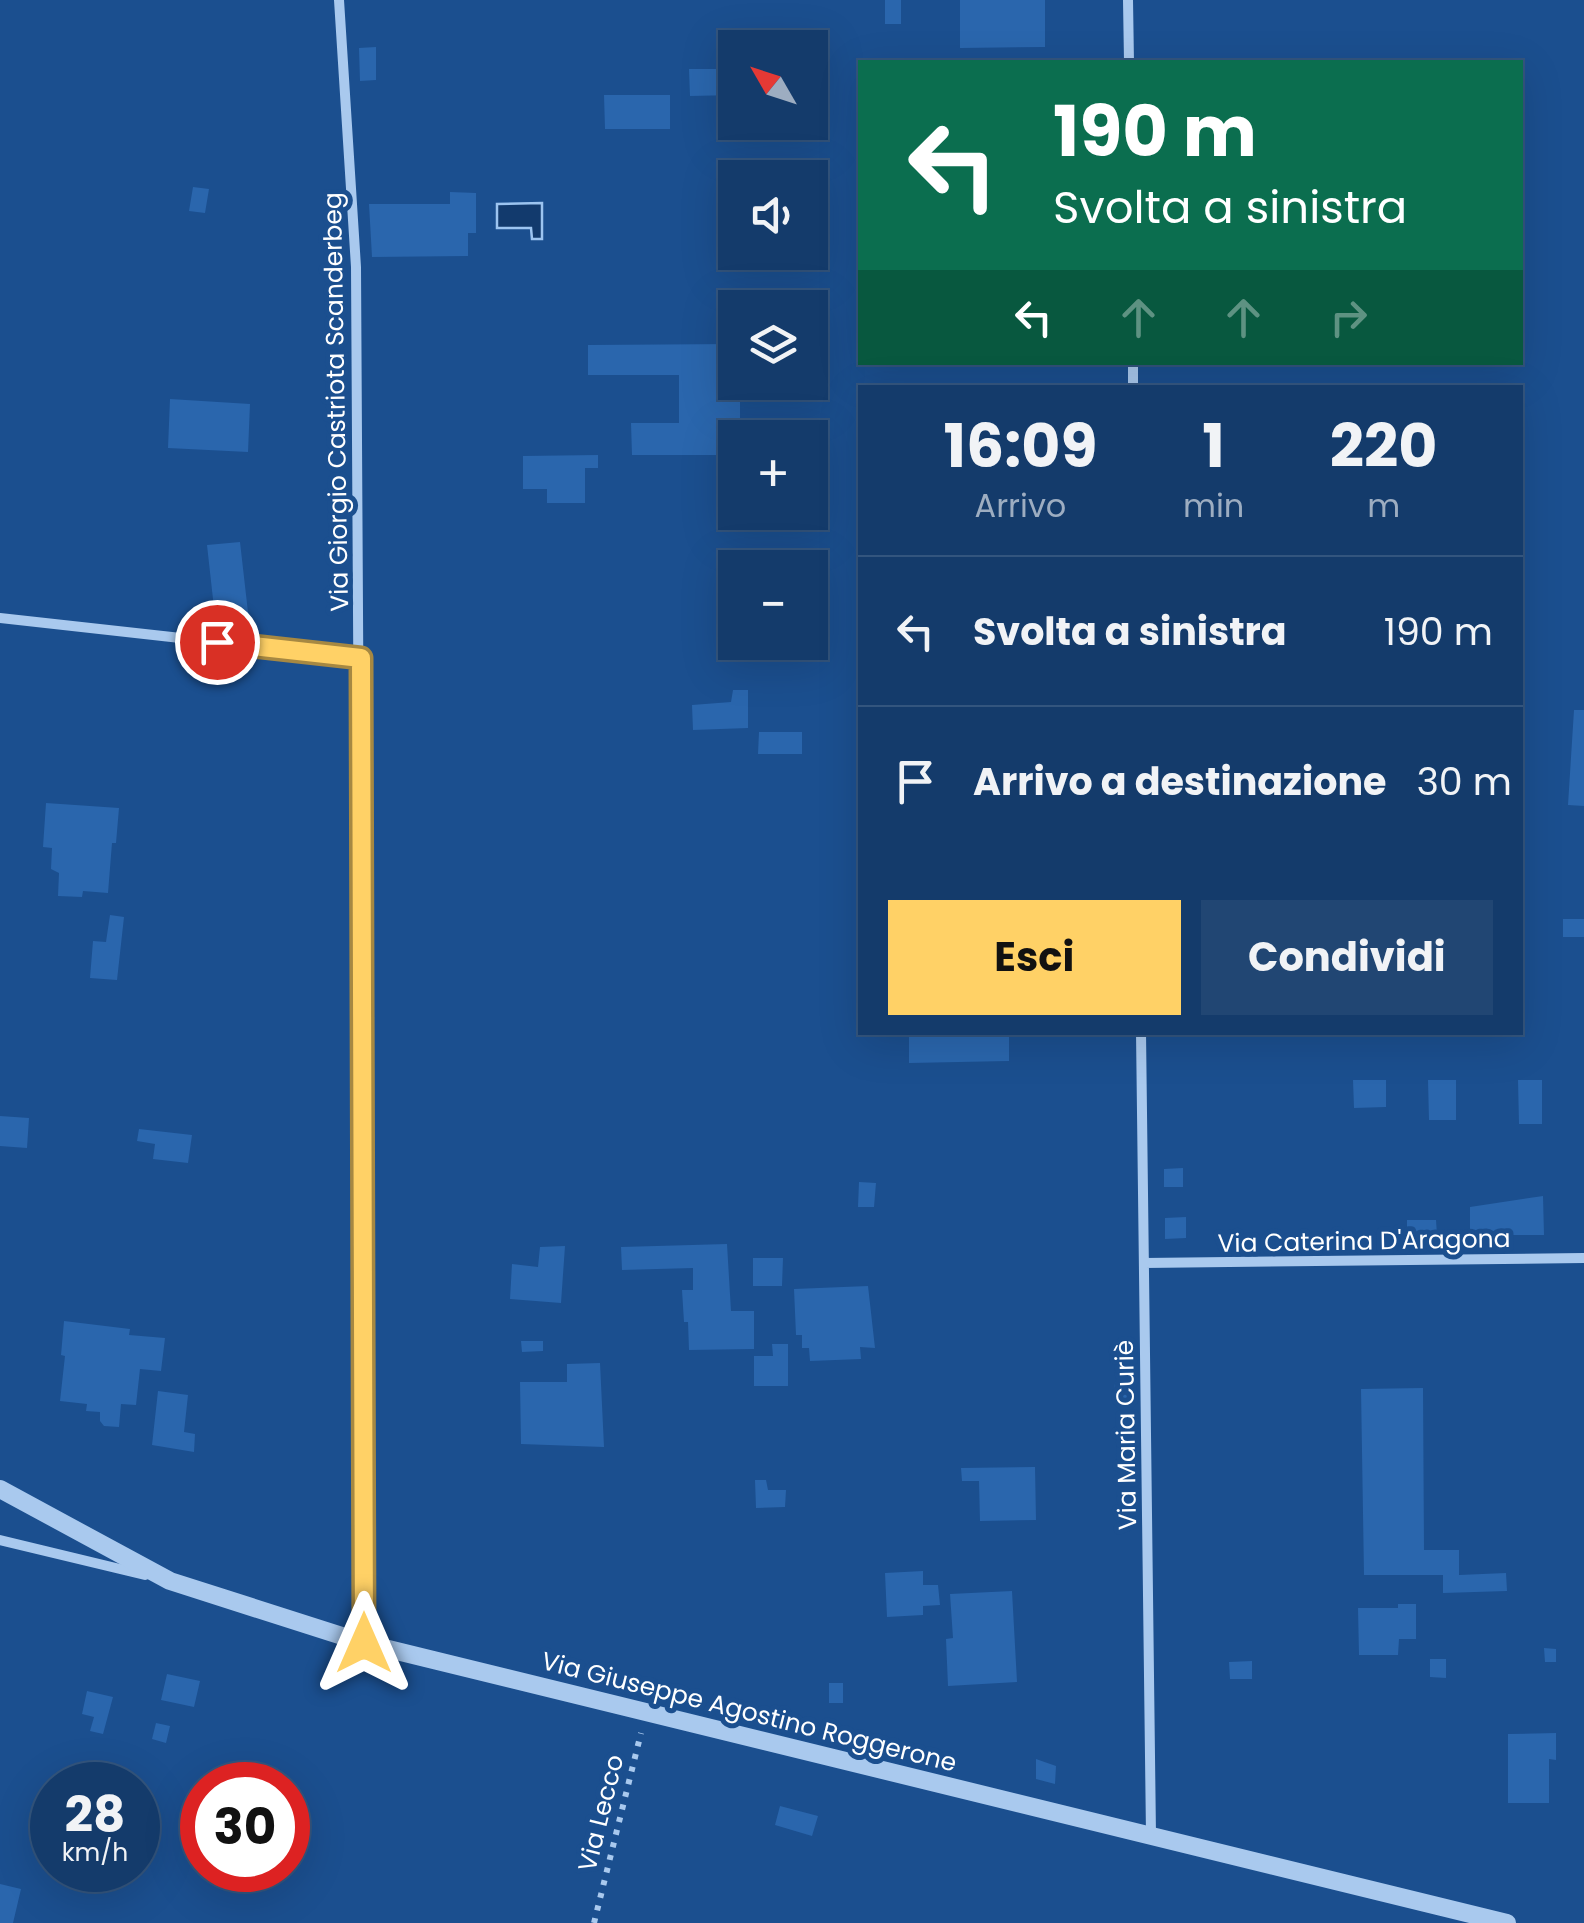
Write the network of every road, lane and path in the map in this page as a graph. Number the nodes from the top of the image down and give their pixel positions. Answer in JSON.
{"nodes":[{"id":1,"x":339,"y":0,"type":"edge"},
{"id":2,"x":1128,"y":0,"type":"edge"},
{"id":3,"x":1129,"y":60,"type":"edge"},
{"id":4,"x":0,"y":618,"type":"edge"},
{"id":5,"x":361,"y":658,"type":"junction"},
{"id":6,"x":1141,"y":1035,"type":"edge"},
{"id":7,"x":1584,"y":1258,"type":"edge"},
{"id":8,"x":1144,"y":1263,"type":"junction"},
{"id":9,"x":0,"y":1489,"type":"edge"},
{"id":10,"x":0,"y":1540,"type":"edge"},
{"id":11,"x":170,"y":1581,"type":"junction"},
{"id":12,"x":364,"y":1643,"type":"junction"},
{"id":13,"x":646,"y":1712,"type":"junction"},
{"id":14,"x":1151,"y":1836,"type":"junction"},
{"id":15,"x":594,"y":1923,"type":"edge"},
{"id":16,"x":1507,"y":1923,"type":"edge"}],
"edges":[{"from":1,"to":5,"type":"street","name":"Via Giorgio Castriota Scanderbeg"},
{"from":2,"to":3,"type":"street"},
{"from":4,"to":5,"type":"street"},
{"from":5,"to":12,"type":"street","name":"Via Giorgio Castriota Scanderbeg"},
{"from":6,"to":8,"type":"street","name":"Via Maria Curiè"},
{"from":7,"to":8,"type":"street","name":"Via Caterina D'Aragona"},
{"from":8,"to":14,"type":"street","name":"Via Maria Curiè"},
{"from":9,"to":11,"type":"street","name":"Via Giuseppe Agostino Roggerone"},
{"from":10,"to":11,"type":"street"},
{"from":11,"to":12,"type":"street","name":"Via Giuseppe Agostino Roggerone"},
{"from":12,"to":13,"type":"street","name":"Via Giuseppe Agostino Roggerone"},
{"from":13,"to":14,"type":"street","name":"Via Giuseppe Agostino Roggerone"},
{"from":13,"to":15,"type":"path","name":"Via Lecco"},
{"from":14,"to":16,"type":"street","name":"Via Giuseppe Agostino Roggerone"}]}
